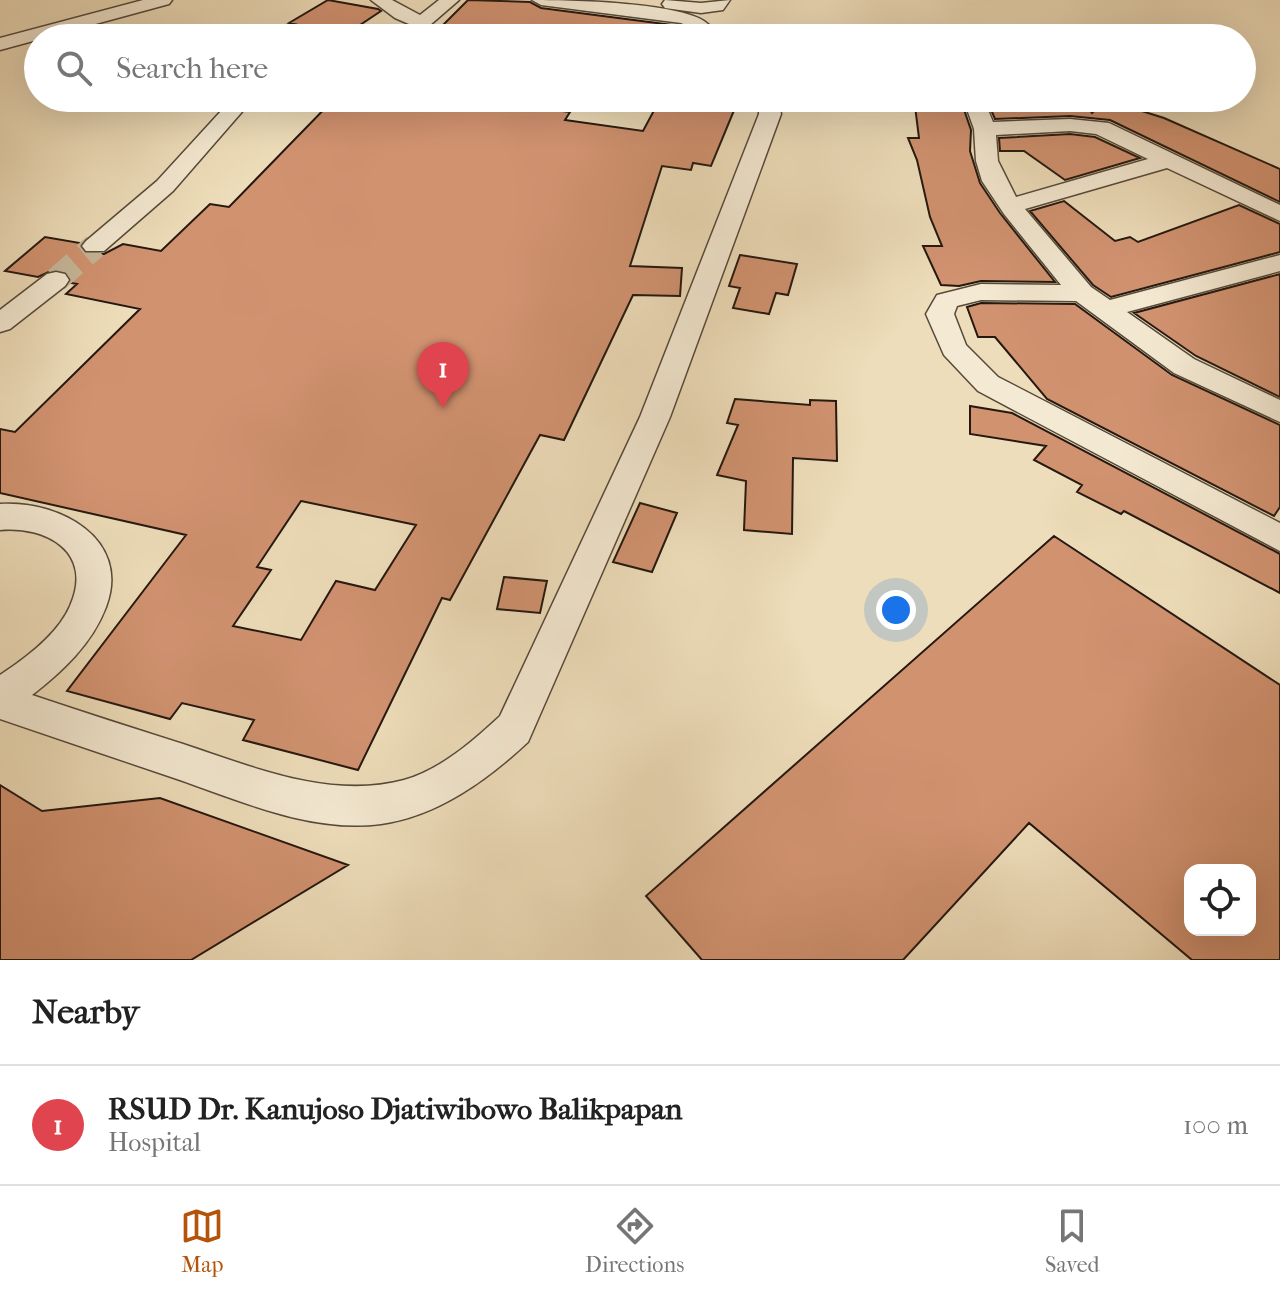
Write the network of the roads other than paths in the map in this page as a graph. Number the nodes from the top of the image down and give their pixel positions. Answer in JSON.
{"nodes":[{"id":1,"x":163,"y":0,"type":"edge"},
{"id":2,"x":380,"y":0,"type":"edge"},
{"id":3,"x":450,"y":0,"type":"edge"},
{"id":4,"x":541,"y":0,"type":"edge"},
{"id":5,"x":635,"y":0,"type":"edge"},
{"id":6,"x":721,"y":0,"type":"edge"},
{"id":7,"x":422,"y":22,"type":"junction"},
{"id":8,"x":74,"y":24,"type":"edge"},
{"id":9,"x":420,"y":24,"type":"edge"},
{"id":10,"x":698,"y":24,"type":"edge"},
{"id":11,"x":24,"y":38,"type":"edge"},
{"id":12,"x":0,"y":44,"type":"edge"},
{"id":13,"x":231,"y":112,"type":"edge"},
{"id":14,"x":770,"y":112,"type":"edge"},
{"id":15,"x":978,"y":112,"type":"edge"},
{"id":16,"x":985,"y":129,"type":"junction"},
{"id":17,"x":1167,"y":161,"type":"junction"},
{"id":18,"x":1010,"y":206,"type":"junction"},
{"id":19,"x":1280,"y":214,"type":"edge"},
{"id":20,"x":95,"y":246,"type":"tunnel mouth"},
{"id":21,"x":1280,"y":263,"type":"edge"},
{"id":22,"x":56,"y":280,"type":"tunnel mouth"},
{"id":23,"x":1094,"y":302,"type":"junction"},
{"id":24,"x":0,"y":323,"type":"edge"},
{"id":25,"x":1280,"y":412,"type":"edge"},
{"id":26,"x":0,"y":517,"type":"edge"},
{"id":27,"x":1280,"y":538,"type":"edge"},
{"id":28,"x":0,"y":699,"type":"edge"}],
"edges":[{"from":1,"to":8,"type":"street"},
{"from":2,"to":7,"type":"street"},
{"from":3,"to":7,"type":"street"},
{"from":4,"to":10,"type":"street"},
{"from":5,"to":6,"type":"street"},
{"from":7,"to":9,"type":"street"},
{"from":11,"to":12,"type":"street"},
{"from":13,"to":20,"type":"street"},
{"from":14,"to":28,"type":"street"},
{"from":15,"to":16,"type":"street"},
{"from":16,"to":17,"type":"street"},
{"from":16,"to":18,"type":"street"},
{"from":17,"to":18,"type":"street"},
{"from":17,"to":19,"type":"street"},
{"from":18,"to":23,"type":"street"},
{"from":21,"to":23,"type":"street"},
{"from":22,"to":24,"type":"street"},
{"from":23,"to":25,"type":"street"},
{"from":23,"to":27,"type":"street"},
{"from":26,"to":28,"type":"street"}]}
